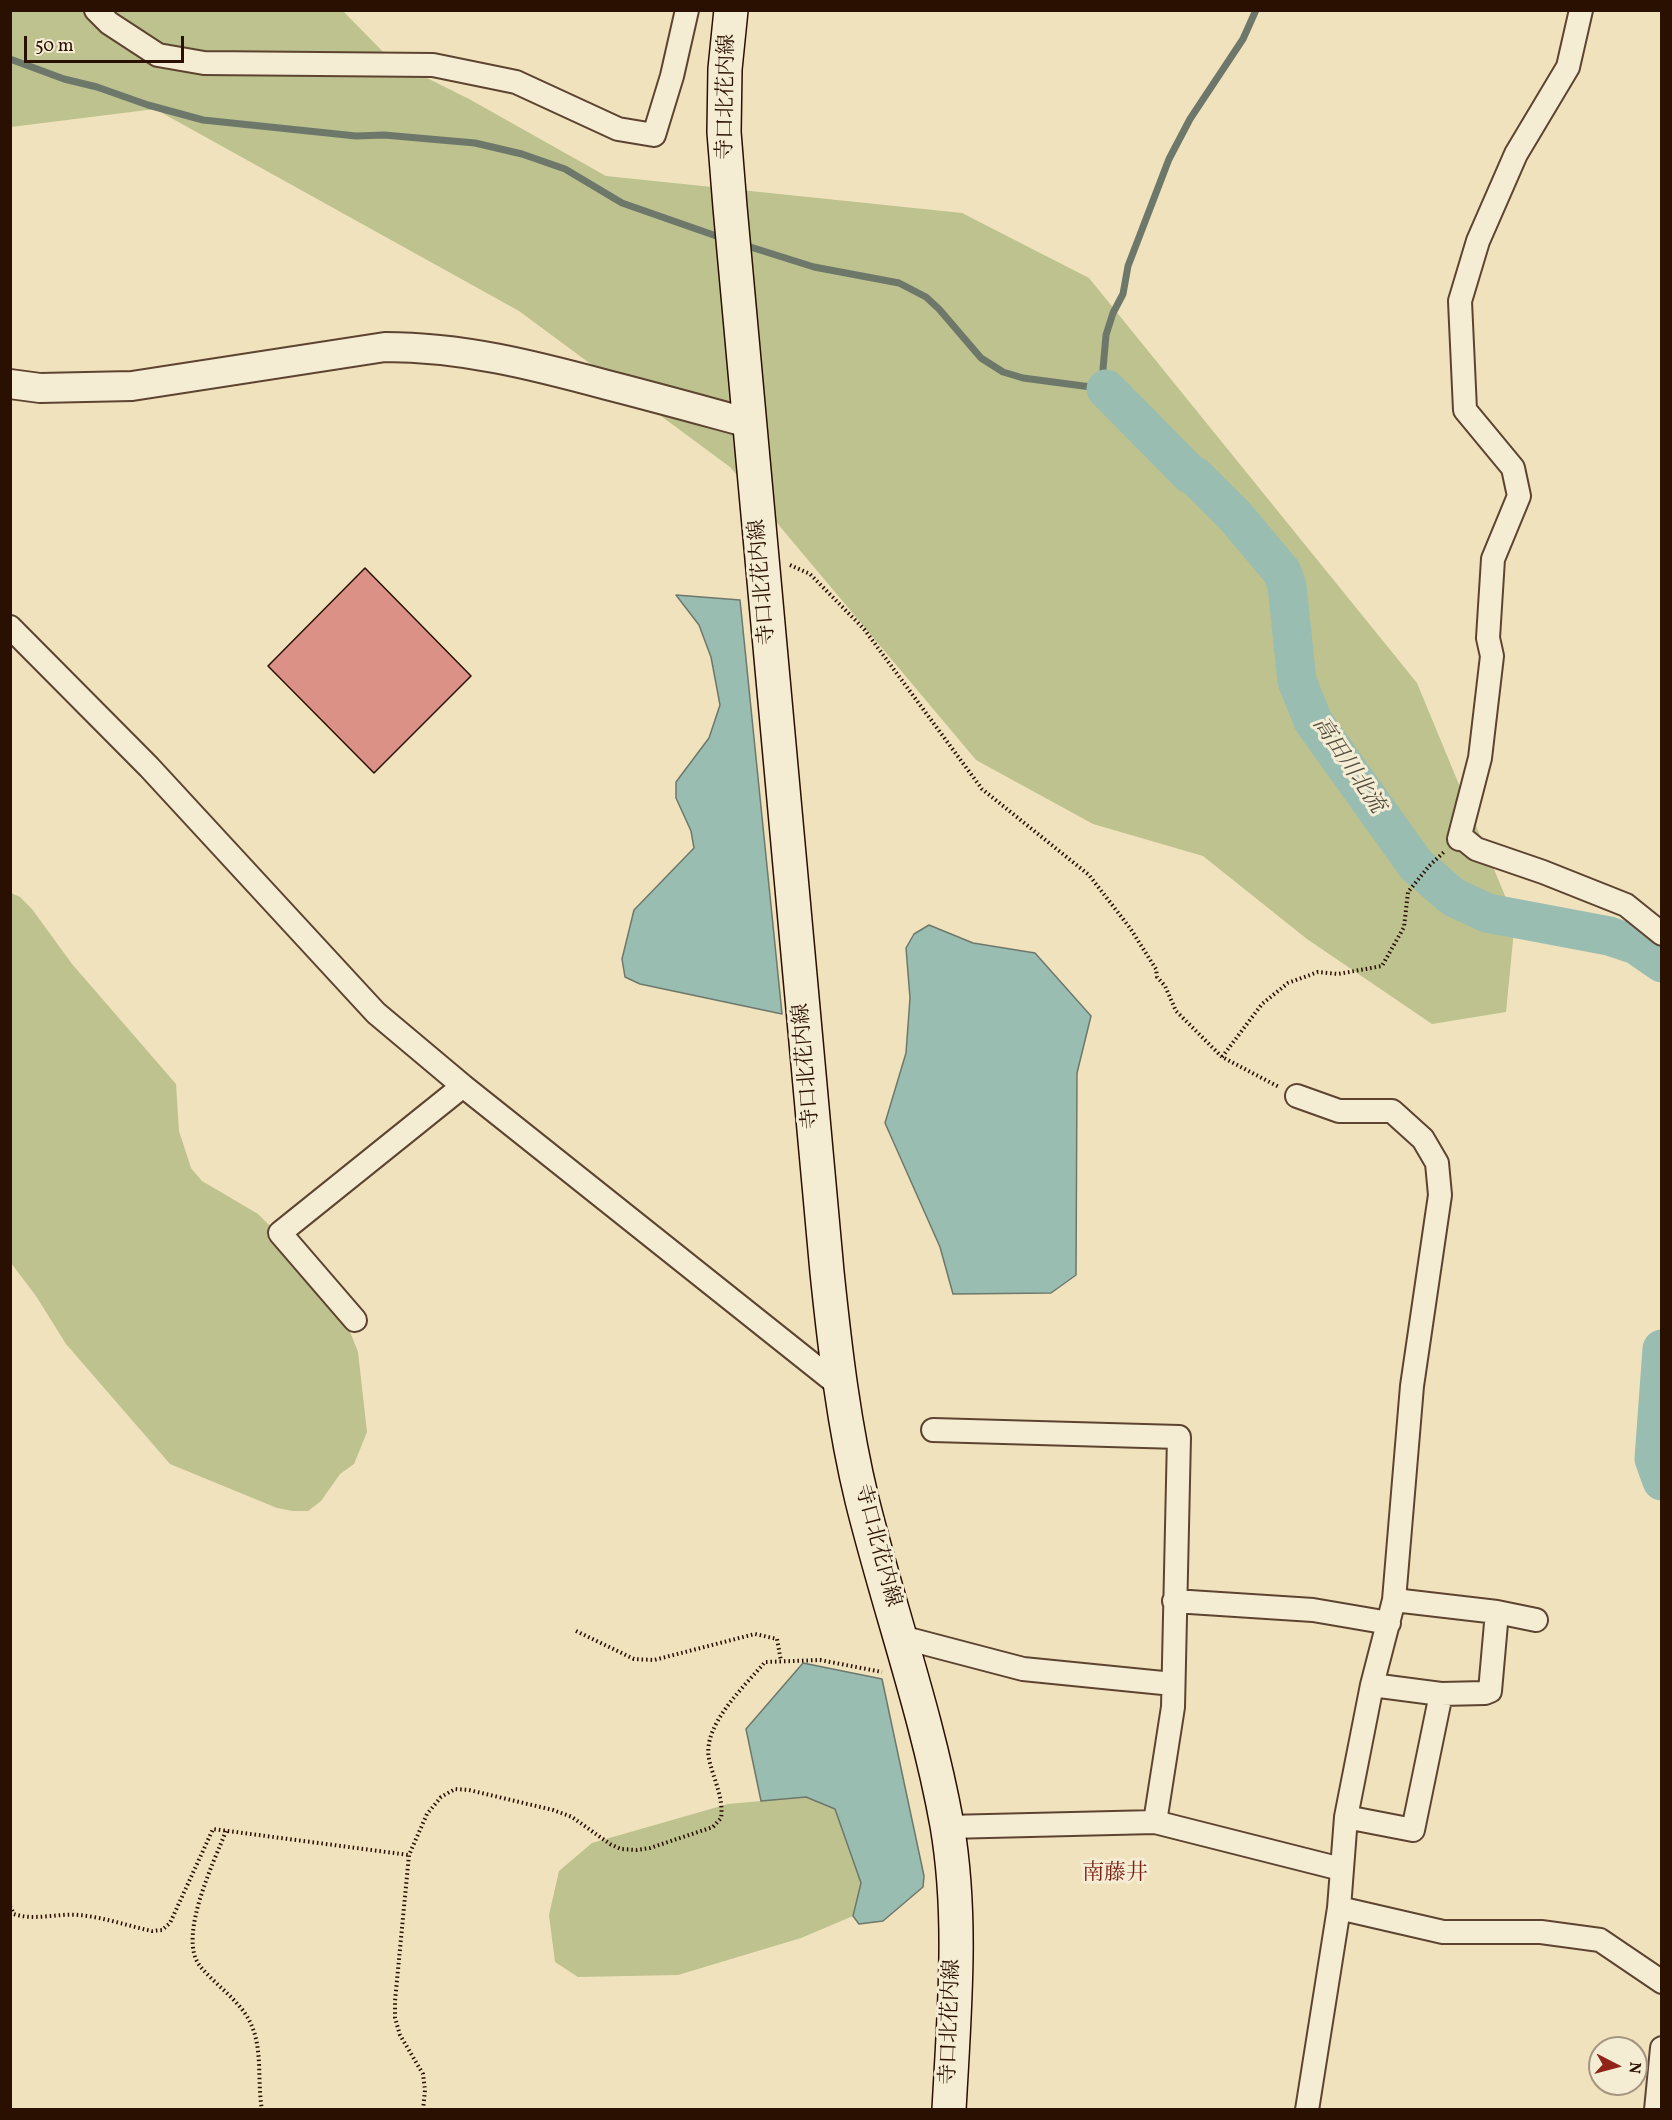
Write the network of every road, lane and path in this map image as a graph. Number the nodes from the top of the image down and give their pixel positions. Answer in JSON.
{"nodes":[{"id":1,"x":96,"y":10,"type":"edge"},
{"id":2,"x":687,"y":10,"type":"edge"},
{"id":3,"x":731,"y":10,"type":"edge"},
{"id":4,"x":1581,"y":10,"type":"edge"},
{"id":5,"x":10,"y":384,"type":"edge"},
{"id":6,"x":749,"y":423,"type":"junction"},
{"id":7,"x":762,"y":552,"type":"junction"},
{"id":8,"x":10,"y":627,"type":"edge"},
{"id":9,"x":1459,"y":839,"type":"junction"},
{"id":10,"x":1662,"y":934,"type":"edge"},
{"id":11,"x":1222,"y":1057,"type":"junction"},
{"id":12,"x":463,"y":1086,"type":"junction"},
{"id":13,"x":1297,"y":1096,"type":"joint"},
{"id":14,"x":355,"y":1320,"type":"dead end"},
{"id":15,"x":841,"y":1387,"type":"junction"},
{"id":16,"x":933,"y":1430,"type":"dead end"},
{"id":17,"x":1394,"y":1600,"type":"junction"},
{"id":18,"x":1174,"y":1601,"type":"junction"},
{"id":19,"x":1497,"y":1612,"type":"junction"},
{"id":20,"x":1536,"y":1620,"type":"dead end"},
{"id":21,"x":1389,"y":1623,"type":"junction"},
{"id":22,"x":576,"y":1631,"type":"dead end"},
{"id":23,"x":901,"y":1637,"type":"junction"},
{"id":24,"x":781,"y":1660,"type":"junction"},
{"id":25,"x":912,"y":1678,"type":"junction"},
{"id":26,"x":1173,"y":1684,"type":"junction"},
{"id":27,"x":1372,"y":1685,"type":"junction"},
{"id":28,"x":1441,"y":1694,"type":"junction"},
{"id":29,"x":1346,"y":1817,"type":"junction"},
{"id":30,"x":1155,"y":1822,"type":"junction"},
{"id":31,"x":947,"y":1827,"type":"junction"},
{"id":32,"x":226,"y":1831,"type":"junction"},
{"id":33,"x":409,"y":1855,"type":"junction"},
{"id":34,"x":1341,"y":1869,"type":"junction"},
{"id":35,"x":10,"y":1906,"type":"edge"},
{"id":36,"x":1339,"y":1908,"type":"junction"},
{"id":37,"x":1662,"y":1982,"type":"edge"},
{"id":38,"x":1662,"y":2048,"type":"edge"},
{"id":39,"x":262,"y":2109,"type":"edge"},
{"id":40,"x":423,"y":2109,"type":"edge"},
{"id":41,"x":949,"y":2109,"type":"edge"},
{"id":42,"x":1307,"y":2109,"type":"edge"},
{"id":43,"x":1656,"y":2109,"type":"edge"}],
"edges":[{"from":1,"to":2,"type":"street"},
{"from":3,"to":6,"type":"main road","name":"寺口北花内線"},
{"from":4,"to":9,"type":"street"},
{"from":5,"to":6,"type":"street"},
{"from":6,"to":7,"type":"main road","name":"寺口北花内線"},
{"from":7,"to":11,"type":"path"},
{"from":7,"to":15,"type":"main road","name":"寺口北花内線"},
{"from":8,"to":12,"type":"street"},
{"from":9,"to":10,"type":"street"},
{"from":9,"to":11,"type":"path"},
{"from":11,"to":13,"type":"path"},
{"from":12,"to":14,"type":"street"},
{"from":12,"to":15,"type":"street"},
{"from":13,"to":17,"type":"street"},
{"from":15,"to":23,"type":"main road","name":"寺口北花内線"},
{"from":16,"to":18,"type":"street"},
{"from":17,"to":19,"type":"street"},
{"from":17,"to":21,"type":"street"},
{"from":18,"to":21,"type":"street"},
{"from":18,"to":26,"type":"street"},
{"from":19,"to":20,"type":"street"},
{"from":19,"to":28,"type":"street"},
{"from":21,"to":27,"type":"street"},
{"from":22,"to":24,"type":"path"},
{"from":23,"to":25,"type":"main road","name":"寺口北花内線"},
{"from":23,"to":26,"type":"street"},
{"from":24,"to":25,"type":"path"},
{"from":24,"to":33,"type":"path"},
{"from":25,"to":31,"type":"main road","name":"寺口北花内線"},
{"from":26,"to":30,"type":"street"},
{"from":27,"to":28,"type":"street"},
{"from":27,"to":29,"type":"street"},
{"from":28,"to":29,"type":"street"},
{"from":29,"to":34,"type":"street"},
{"from":30,"to":31,"type":"street"},
{"from":30,"to":34,"type":"street"},
{"from":31,"to":41,"type":"main road","name":"寺口北花内線"},
{"from":32,"to":33,"type":"path"},
{"from":32,"to":35,"type":"path"},
{"from":32,"to":39,"type":"path"},
{"from":33,"to":40,"type":"path"},
{"from":34,"to":36,"type":"street"},
{"from":36,"to":37,"type":"street"},
{"from":36,"to":42,"type":"street"},
{"from":38,"to":43,"type":"street"}]}
